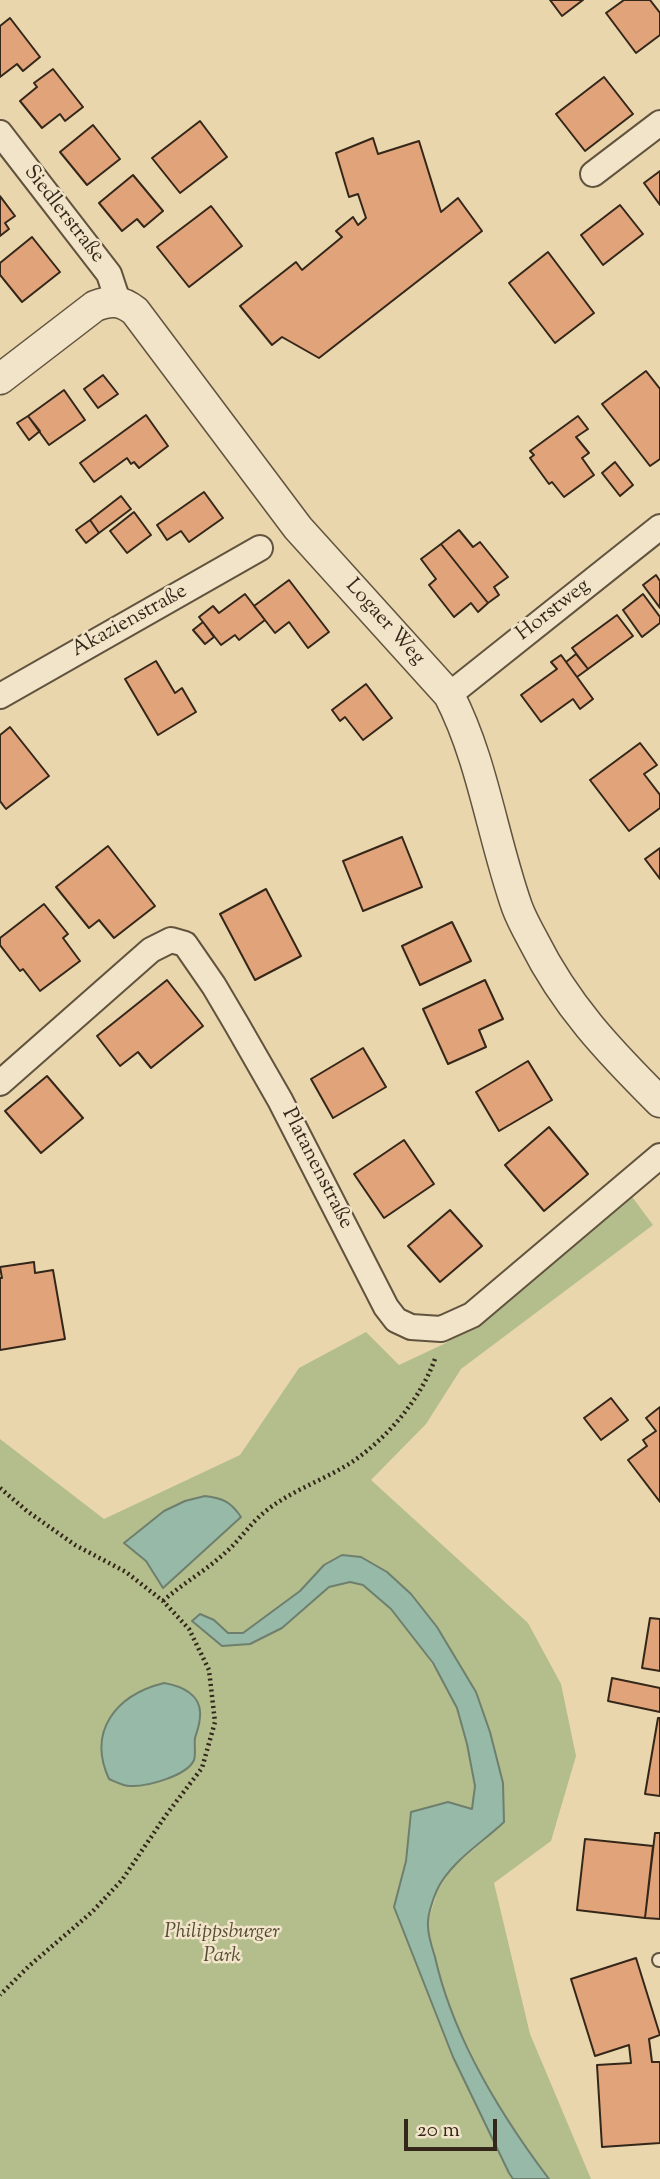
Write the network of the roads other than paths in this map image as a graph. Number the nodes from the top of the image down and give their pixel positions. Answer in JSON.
{"nodes":[{"id":1,"x":660,"y":123,"type":"edge"},
{"id":2,"x":0,"y":133,"type":"edge"},
{"id":3,"x":593,"y":174,"type":"dead end"},
{"id":4,"x":118,"y":301,"type":"junction"},
{"id":5,"x":0,"y":379,"type":"edge"},
{"id":6,"x":660,"y":527,"type":"edge"},
{"id":7,"x":260,"y":548,"type":"dead end"},
{"id":8,"x":449,"y":695,"type":"junction"},
{"id":9,"x":0,"y":696,"type":"edge"},
{"id":10,"x":0,"y":1083,"type":"edge"},
{"id":11,"x":660,"y":1102,"type":"edge"},
{"id":12,"x":660,"y":1156,"type":"edge"}],
"edges":[{"from":1,"to":3,"type":"street"},
{"from":2,"to":4,"type":"street","name":"Siedlerstraße"},
{"from":4,"to":5,"type":"street"},
{"from":4,"to":8,"type":"street","name":"Logaer Weg"},
{"from":6,"to":8,"type":"street","name":"Horstweg"},
{"from":7,"to":9,"type":"street","name":"Akazienstraße"},
{"from":8,"to":11,"type":"street","name":"Logaer Weg"},
{"from":10,"to":12,"type":"street","name":"Platanenstraße"}]}
